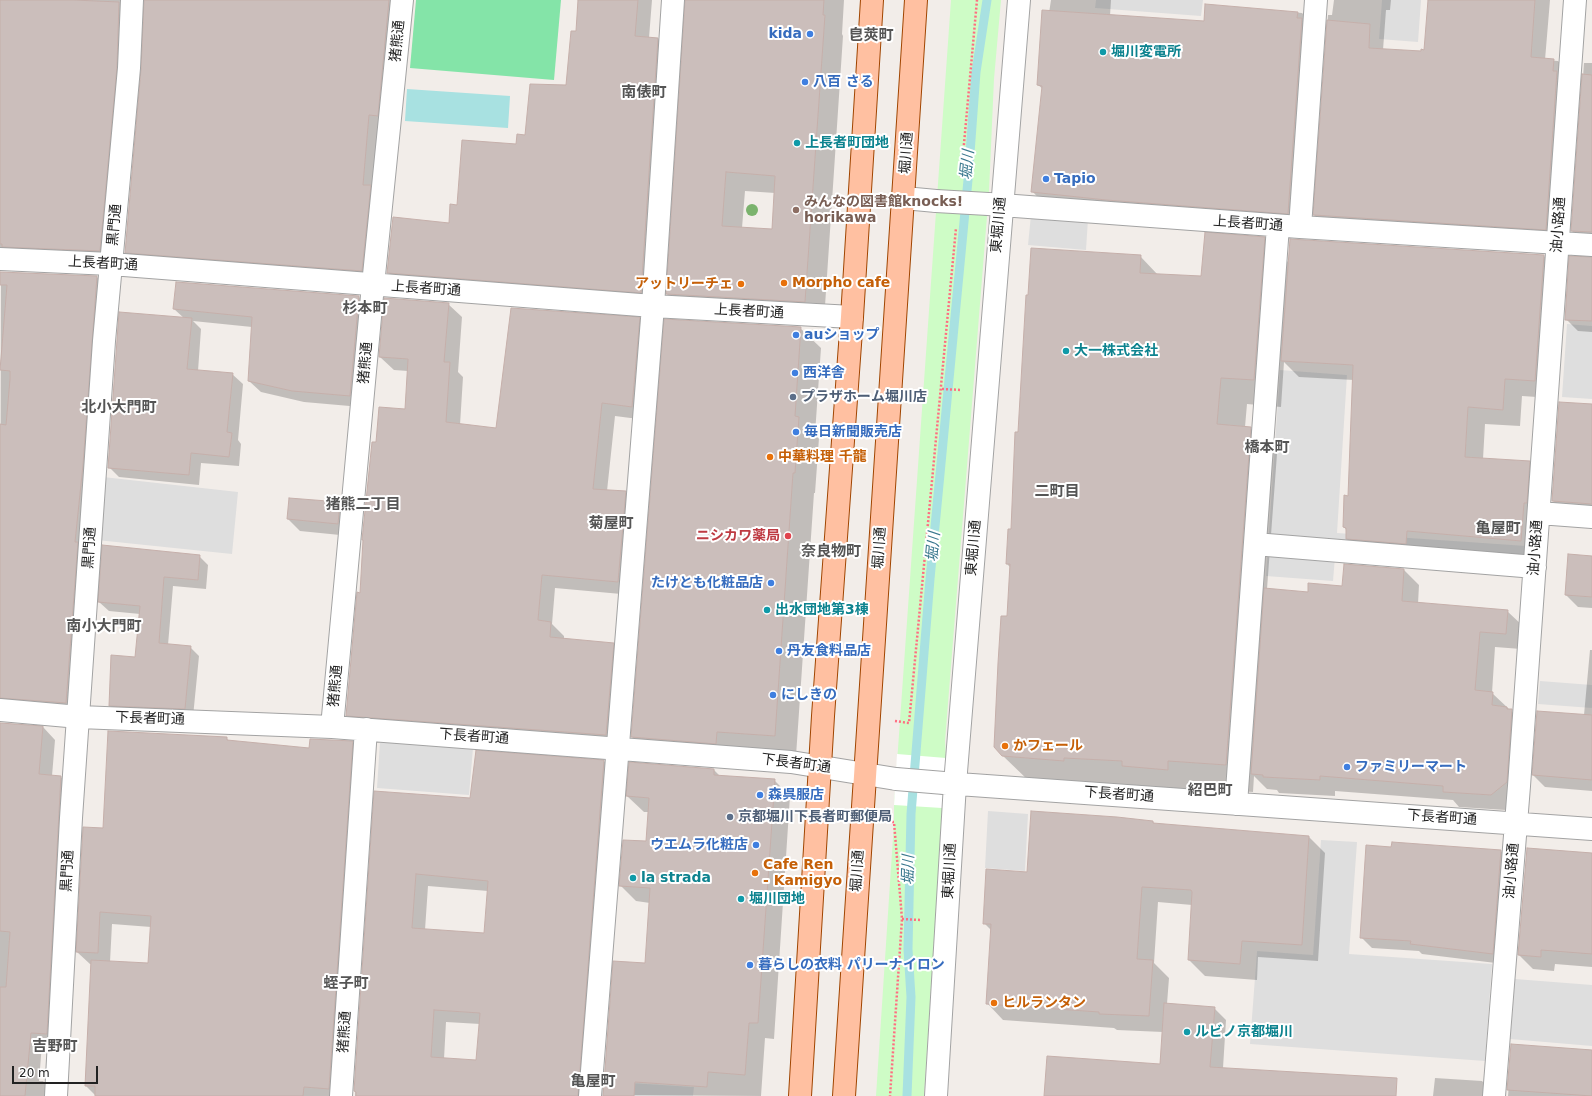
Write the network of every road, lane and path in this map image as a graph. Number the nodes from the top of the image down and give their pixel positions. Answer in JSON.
{"nodes":[{"id":1,"x":132,"y":0,"type":"edge"},
{"id":2,"x":402,"y":0,"type":"edge"},
{"id":3,"x":673,"y":0,"type":"edge"},
{"id":4,"x":872,"y":0,"type":"edge"},
{"id":5,"x":916,"y":0,"type":"edge"},
{"id":6,"x":1019,"y":0,"type":"edge"},
{"id":7,"x":1316,"y":0,"type":"edge"},
{"id":8,"x":1575,"y":0,"type":"edge"},
{"id":9,"x":904,"y":198,"type":"junction"},
{"id":10,"x":994,"y":205,"type":"junction"},
{"id":11,"x":1278,"y":226,"type":"junction"},
{"id":12,"x":1300,"y":227,"type":"junction"},
{"id":13,"x":1558,"y":244,"type":"junction"},
{"id":14,"x":1592,"y":245,"type":"edge"},
{"id":15,"x":0,"y":259,"type":"edge"},
{"id":16,"x":111,"y":264,"type":"junction"},
{"id":17,"x":373,"y":285,"type":"junction"},
{"id":18,"x":653,"y":306,"type":"junction"},
{"id":19,"x":852,"y":318,"type":"junction"},
{"id":20,"x":964,"y":390,"type":"dead end"},
{"id":21,"x":1539,"y":513,"type":"junction"},
{"id":22,"x":1592,"y":517,"type":"edge"},
{"id":23,"x":1255,"y":544,"type":"junction"},
{"id":24,"x":1535,"y":568,"type":"junction"},
{"id":25,"x":0,"y":710,"type":"edge"},
{"id":26,"x":79,"y":717,"type":"junction"},
{"id":27,"x":894,"y":721,"type":"dead end"},
{"id":28,"x":332,"y":727,"type":"junction"},
{"id":29,"x":366,"y":729,"type":"junction"},
{"id":30,"x":618,"y":749,"type":"junction"},
{"id":31,"x":820,"y":766,"type":"junction"},
{"id":32,"x":864,"y":774,"type":"junction"},
{"id":33,"x":950,"y":783,"type":"junction"},
{"id":34,"x":1236,"y":804,"type":"junction"},
{"id":35,"x":884,"y":822,"type":"dead end"},
{"id":36,"x":1516,"y":823,"type":"junction"},
{"id":37,"x":1592,"y":829,"type":"edge"},
{"id":38,"x":902,"y":919,"type":"junction"},
{"id":39,"x":925,"y":921,"type":"dead end"},
{"id":40,"x":56,"y":1096,"type":"edge"},
{"id":41,"x":341,"y":1096,"type":"edge"},
{"id":42,"x":590,"y":1096,"type":"edge"},
{"id":43,"x":800,"y":1096,"type":"edge"},
{"id":44,"x":844,"y":1096,"type":"edge"},
{"id":45,"x":890,"y":1096,"type":"edge"},
{"id":46,"x":936,"y":1096,"type":"edge"},
{"id":47,"x":1494,"y":1096,"type":"edge"}],
"edges":[{"from":1,"to":16,"type":"street","name":"黒門通"},
{"from":2,"to":17,"type":"street","name":"猪熊通"},
{"from":3,"to":18,"type":"street"},
{"from":4,"to":19,"type":"main road"},
{"from":5,"to":9,"type":"main road","name":"堀川通"},
{"from":6,"to":10,"type":"street","name":"東堀川通"},
{"from":7,"to":12,"type":"street"},
{"from":8,"to":13,"type":"street","name":"油小路通"},
{"from":9,"to":10,"type":"street","name":"上長者町通","bridge":true},
{"from":9,"to":32,"type":"main road","name":"堀川通"},
{"from":10,"to":11,"type":"street","name":"上長者町通"},
{"from":10,"to":33,"type":"street","name":"東堀川通"},
{"from":11,"to":12,"type":"street","name":"上長者町通"},
{"from":11,"to":23,"type":"street"},
{"from":12,"to":13,"type":"street","name":"上長者町通"},
{"from":13,"to":14,"type":"street","name":"上長者町通"},
{"from":13,"to":21,"type":"street","name":"油小路通"},
{"from":15,"to":16,"type":"street","name":"上長者町通"},
{"from":16,"to":17,"type":"street","name":"上長者町通"},
{"from":16,"to":26,"type":"street","name":"黒門通"},
{"from":17,"to":18,"type":"street","name":"上長者町通"},
{"from":17,"to":28,"type":"street","name":"猪熊通"},
{"from":18,"to":19,"type":"street","name":"上長者町通"},
{"from":18,"to":30,"type":"street"},
{"from":19,"to":31,"type":"main road"},
{"from":20,"to":27,"type":"path"},
{"from":21,"to":22,"type":"street"},
{"from":21,"to":24,"type":"street","name":"油小路通"},
{"from":23,"to":24,"type":"street"},
{"from":23,"to":34,"type":"street"},
{"from":24,"to":36,"type":"street","name":"油小路通"},
{"from":25,"to":26,"type":"street","name":"下長者町通"},
{"from":26,"to":28,"type":"street","name":"下長者町通"},
{"from":26,"to":40,"type":"street","name":"黒門通"},
{"from":28,"to":29,"type":"street","name":"下長者町通"},
{"from":29,"to":30,"type":"street","name":"下長者町通"},
{"from":29,"to":41,"type":"street","name":"猪熊通"},
{"from":30,"to":31,"type":"street","name":"下長者町通"},
{"from":30,"to":42,"type":"street"},
{"from":31,"to":32,"type":"street","name":"下長者町通"},
{"from":31,"to":43,"type":"main road"},
{"from":32,"to":33,"type":"street","name":"下長者町通","bridge":true},
{"from":32,"to":44,"type":"main road","name":"堀川通"},
{"from":33,"to":34,"type":"street","name":"下長者町通"},
{"from":33,"to":46,"type":"street","name":"東堀川通"},
{"from":34,"to":36,"type":"street","name":"下長者町通"},
{"from":35,"to":38,"type":"path"},
{"from":36,"to":37,"type":"street","name":"下長者町通"},
{"from":36,"to":47,"type":"street","name":"油小路通"},
{"from":38,"to":39,"type":"path"},
{"from":38,"to":45,"type":"path"}]}
